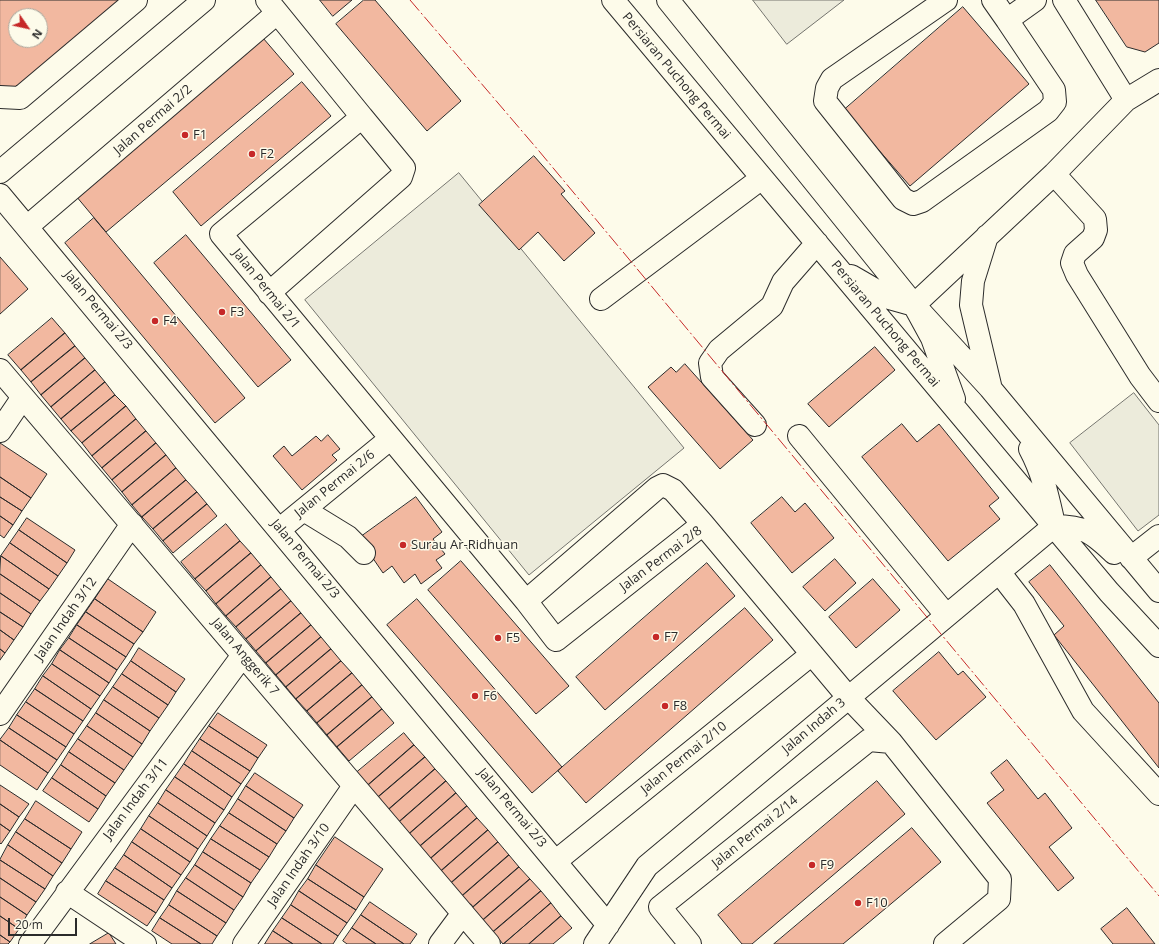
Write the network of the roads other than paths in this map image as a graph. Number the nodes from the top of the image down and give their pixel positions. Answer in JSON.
{"nodes":[{"id":1,"x":136,"y":0,"type":"edge"},
{"id":2,"x":204,"y":0,"type":"edge"},
{"id":3,"x":612,"y":0,"type":"edge"},
{"id":4,"x":668,"y":0,"type":"edge"},
{"id":5,"x":946,"y":0,"type":"edge"},
{"id":6,"x":993,"y":0,"type":"edge"},
{"id":7,"x":1035,"y":0,"type":"edge"},
{"id":8,"x":1064,"y":0,"type":"edge"},
{"id":9,"x":272,"y":6,"type":"edge"},
{"id":10,"x":1007,"y":20,"type":"junction"},
{"id":11,"x":1159,"y":80,"type":"edge"},
{"id":12,"x":0,"y":97,"type":"edge"},
{"id":13,"x":1126,"y":100,"type":"junction"},
{"id":14,"x":362,"y":117,"type":"junction"},
{"id":15,"x":0,"y":172,"type":"edge"},
{"id":16,"x":1054,"y":174,"type":"junction"},
{"id":17,"x":762,"y":178,"type":"junction"},
{"id":18,"x":0,"y":195,"type":"edge"},
{"id":19,"x":28,"y":226,"type":"junction"},
{"id":20,"x":987,"y":235,"type":"junction"},
{"id":21,"x":817,"y":243,"type":"junction"},
{"id":22,"x":838,"y":268,"type":"junction"},
{"id":23,"x":270,"y":293,"type":"junction"},
{"id":24,"x":601,"y":299,"type":"dead end"},
{"id":25,"x":914,"y":305,"type":"junction"},
{"id":26,"x":0,"y":370,"type":"edge"},
{"id":27,"x":990,"y":388,"type":"junction"},
{"id":28,"x":23,"y":397,"type":"junction"},
{"id":29,"x":1159,"y":401,"type":"edge"},
{"id":30,"x":1008,"y":410,"type":"junction"},
{"id":31,"x":958,"y":411,"type":"junction"},
{"id":32,"x":756,"y":425,"type":"dead end"},
{"id":33,"x":0,"y":431,"type":"edge"},
{"id":34,"x":800,"y":436,"type":"dead end"},
{"id":35,"x":390,"y":439,"type":"junction"},
{"id":36,"x":304,"y":510,"type":"junction"},
{"id":37,"x":132,"y":524,"type":"junction"},
{"id":38,"x":703,"y":524,"type":"junction"},
{"id":39,"x":1054,"y":526,"type":"junction"},
{"id":40,"x":280,"y":529,"type":"junction"},
{"id":41,"x":1159,"y":536,"type":"edge"},
{"id":42,"x":364,"y":553,"type":"dead end"},
{"id":43,"x":1131,"y":558,"type":"junction"},
{"id":44,"x":998,"y":572,"type":"junction"},
{"id":45,"x":1156,"y":588,"type":"edge"},
{"id":46,"x":526,"y":601,"type":"junction"},
{"id":47,"x":946,"y":615,"type":"junction"},
{"id":48,"x":1159,"y":646,"type":"edge"},
{"id":49,"x":812,"y":654,"type":"junction"},
{"id":50,"x":243,"y":655,"type":"junction"},
{"id":51,"x":848,"y":697,"type":"junction"},
{"id":52,"x":0,"y":714,"type":"edge"},
{"id":53,"x":892,"y":742,"type":"junction"},
{"id":54,"x":354,"y":786,"type":"junction"},
{"id":55,"x":1159,"y":794,"type":"edge"},
{"id":56,"x":556,"y":861,"type":"junction"},
{"id":57,"x":68,"y":892,"type":"junction"},
{"id":58,"x":627,"y":896,"type":"junction"},
{"id":59,"x":660,"y":907,"type":"junction"},
{"id":60,"x":463,"y":913,"type":"junction"},
{"id":61,"x":608,"y":925,"type":"junction"},
{"id":62,"x":30,"y":944,"type":"edge"},
{"id":63,"x":145,"y":944,"type":"edge"},
{"id":64,"x":244,"y":944,"type":"edge"},
{"id":65,"x":440,"y":944,"type":"edge"},
{"id":66,"x":489,"y":944,"type":"edge"},
{"id":67,"x":595,"y":944,"type":"edge"},
{"id":68,"x":690,"y":944,"type":"edge"},
{"id":69,"x":945,"y":944,"type":"edge"}],
"edges":[{"from":1,"to":12,"type":"street"},
{"from":2,"to":15,"type":"street"},
{"from":3,"to":17,"type":"street","name":"Persiaran Puchong Permai"},
{"from":4,"to":25,"type":"street"},
{"from":5,"to":10,"type":"street"},
{"from":6,"to":10,"type":"street"},
{"from":7,"to":10,"type":"street"},
{"from":8,"to":13,"type":"street"},
{"from":9,"to":14,"type":"street"},
{"from":9,"to":19,"type":"street","name":"Jalan Permai 2/2"},
{"from":11,"to":13,"type":"street"},
{"from":13,"to":16,"type":"street"},
{"from":14,"to":23,"type":"street"},
{"from":14,"to":23,"type":"street","name":"Jalan Permai 2/1"},
{"from":16,"to":20,"type":"street"},
{"from":16,"to":29,"type":"street"},
{"from":17,"to":21,"type":"street","name":"Persiaran Puchong Permai"},
{"from":17,"to":24,"type":"street"},
{"from":18,"to":19,"type":"street","name":"Jalan Permai 2/3"},
{"from":19,"to":40,"type":"street","name":"Jalan Permai 2/3"},
{"from":20,"to":25,"type":"street"},
{"from":20,"to":27,"type":"street"},
{"from":21,"to":22,"type":"street","name":"Persiaran Puchong Permai"},
{"from":21,"to":32,"type":"street"},
{"from":22,"to":25,"type":"street"},
{"from":22,"to":31,"type":"street","name":"Persiaran Puchong Permai"},
{"from":23,"to":35,"type":"street","name":"Jalan Permai 2/1"},
{"from":25,"to":27,"type":"street"},
{"from":25,"to":31,"type":"street"},
{"from":26,"to":28,"type":"street","name":"Jalan Anggerik 7"},
{"from":27,"to":30,"type":"street"},
{"from":28,"to":33,"type":"street"},
{"from":28,"to":37,"type":"street","name":"Jalan Anggerik 7"},
{"from":30,"to":39,"type":"street"},
{"from":30,"to":43,"type":"street"},
{"from":31,"to":39,"type":"street","name":"Persiaran Puchong Permai"},
{"from":34,"to":47,"type":"street"},
{"from":35,"to":36,"type":"street","name":"Jalan Permai 2/6"},
{"from":35,"to":46,"type":"street","name":"Jalan Permai 2/1"},
{"from":36,"to":40,"type":"street","name":"Jalan Permai 2/6"},
{"from":36,"to":42,"type":"street"},
{"from":37,"to":50,"type":"street","name":"Jalan Anggerik 7"},
{"from":37,"to":52,"type":"street","name":"Jalan Indah 3/12"},
{"from":38,"to":46,"type":"street"},
{"from":38,"to":46,"type":"street","name":"Jalan Permai 2/8"},
{"from":38,"to":49,"type":"street","name":"Jalan Permai 2/8"},
{"from":39,"to":44,"type":"street","name":"Jalan Indah 3"},
{"from":39,"to":45,"type":"street"},
{"from":39,"to":48,"type":"street","name":"Persiaran Puchong Permai"},
{"from":40,"to":56,"type":"street","name":"Jalan Permai 2/3"},
{"from":41,"to":43,"type":"street"},
{"from":43,"to":45,"type":"street"},
{"from":44,"to":47,"type":"street","name":"Jalan Indah 3"},
{"from":44,"to":55,"type":"street"},
{"from":47,"to":51,"type":"street","name":"Jalan Indah 3"},
{"from":49,"to":51,"type":"street","name":"Jalan Permai 2/8"},
{"from":49,"to":56,"type":"street","name":"Jalan Permai 2/10"},
{"from":50,"to":54,"type":"street","name":"Jalan Anggerik 7"},
{"from":50,"to":57,"type":"street","name":"Jalan Indah 3/11"},
{"from":51,"to":53,"type":"street"},
{"from":51,"to":58,"type":"street","name":"Jalan Indah 3"},
{"from":53,"to":59,"type":"street","name":"Jalan Permai 2/14"},
{"from":53,"to":69,"type":"street"},
{"from":54,"to":60,"type":"street","name":"Jalan Anggerik 7"},
{"from":54,"to":64,"type":"street","name":"Jalan Indah 3/10"},
{"from":56,"to":61,"type":"street","name":"Jalan Permai 2/3"},
{"from":57,"to":62,"type":"street","name":"Jalan Indah 3/11"},
{"from":57,"to":63,"type":"street"},
{"from":58,"to":59,"type":"street"},
{"from":58,"to":61,"type":"street","name":"Jalan Indah 3"},
{"from":59,"to":68,"type":"street"},
{"from":60,"to":65,"type":"street"},
{"from":60,"to":66,"type":"street","name":"Jalan Anggerik 7"},
{"from":61,"to":67,"type":"street","name":"Jalan Indah 3"}]}
